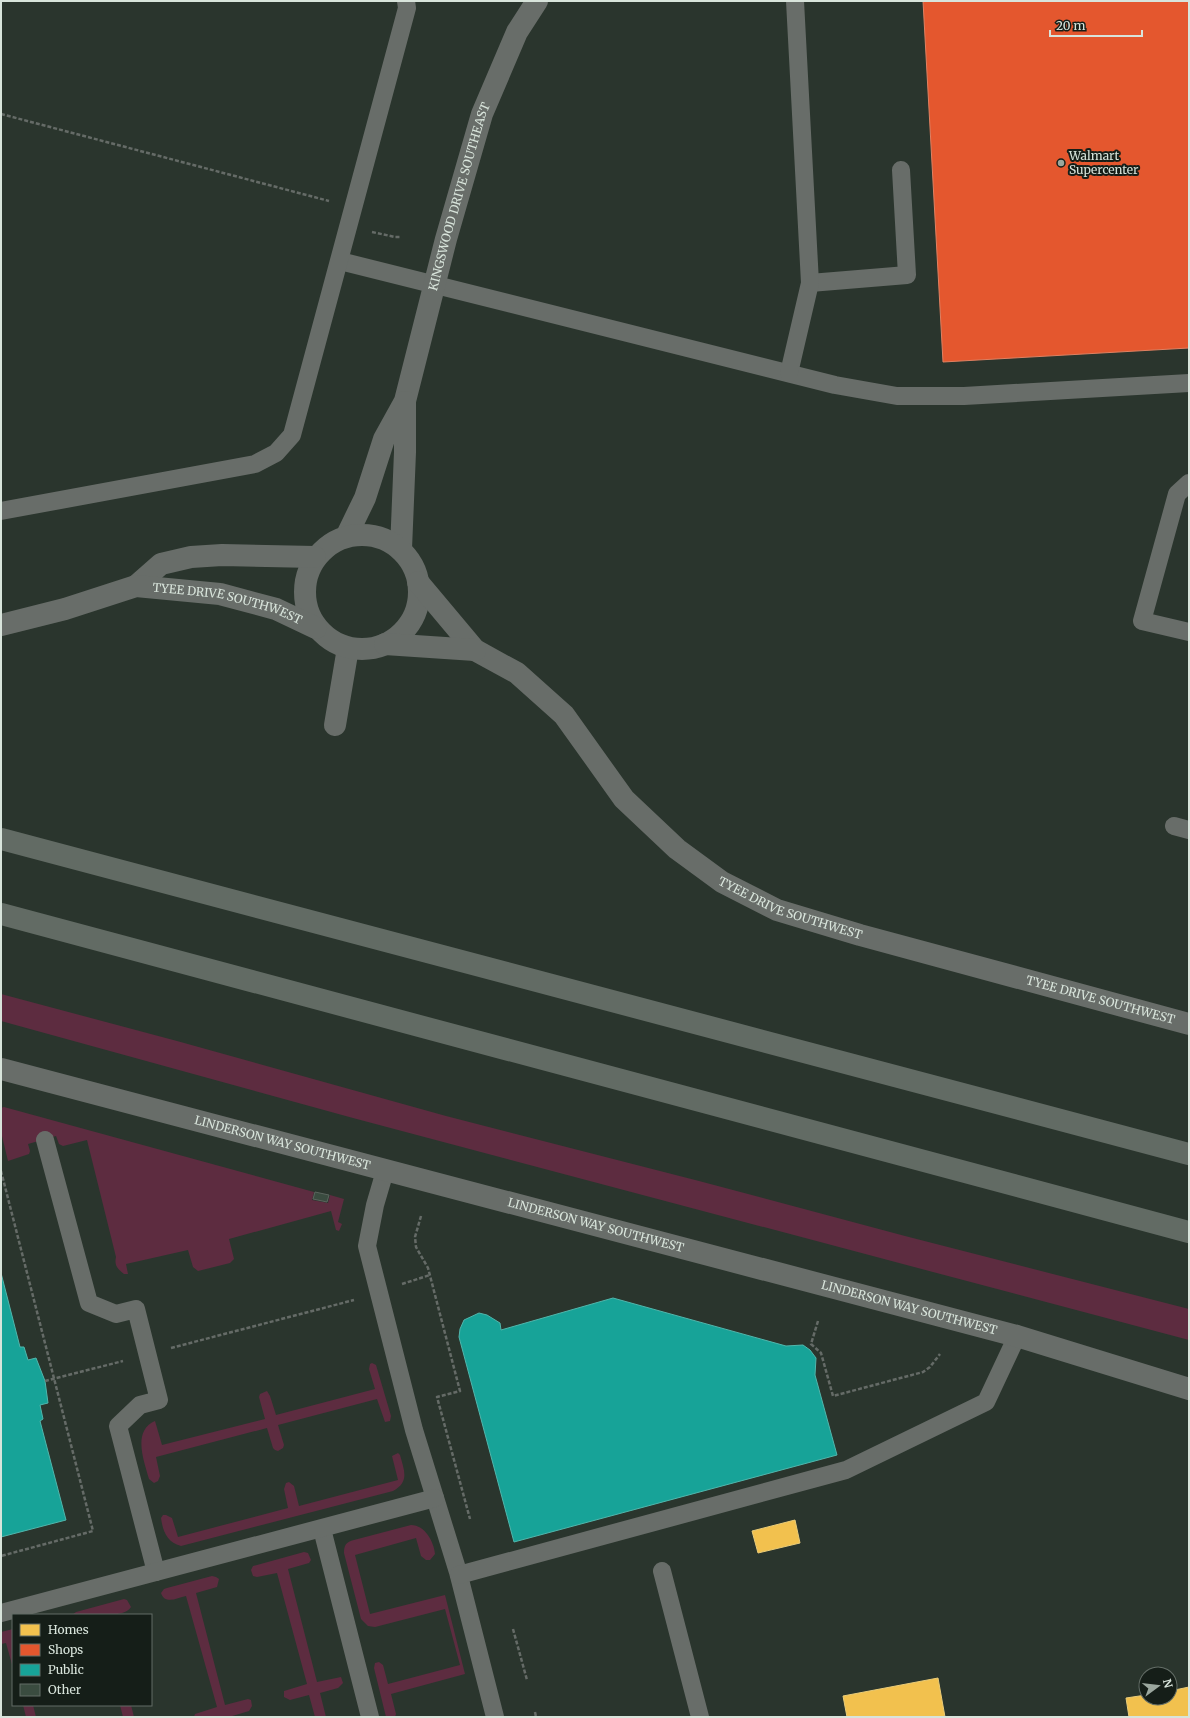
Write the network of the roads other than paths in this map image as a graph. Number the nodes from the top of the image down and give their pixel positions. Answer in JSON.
{"nodes":[{"id":1,"x":406,"y":1,"type":"edge"},
{"id":2,"x":537,"y":1,"type":"edge"},
{"id":3,"x":795,"y":1,"type":"edge"},
{"id":4,"x":901,"y":170,"type":"dead end"},
{"id":5,"x":340,"y":261,"type":"junction"},
{"id":6,"x":810,"y":283,"type":"junction"},
{"id":7,"x":435,"y":284,"type":"junction"},
{"id":8,"x":789,"y":373,"type":"junction"},
{"id":9,"x":1189,"y":383,"type":"edge"},
{"id":10,"x":405,"y":401,"type":"junction"},
{"id":11,"x":1189,"y":483,"type":"edge"},
{"id":12,"x":1,"y":511,"type":"edge"},
{"id":13,"x":347,"y":535,"type":"junction"},
{"id":14,"x":400,"y":549,"type":"junction"},
{"id":15,"x":316,"y":556,"type":"junction"},
{"id":16,"x":418,"y":582,"type":"junction"},
{"id":17,"x":136,"y":586,"type":"junction"},
{"id":18,"x":1,"y":625,"type":"edge"},
{"id":19,"x":316,"y":628,"type":"junction"},
{"id":20,"x":1189,"y":632,"type":"edge"},
{"id":21,"x":385,"y":644,"type":"junction"},
{"id":22,"x":348,"y":648,"type":"junction"},
{"id":23,"x":475,"y":650,"type":"junction"},
{"id":24,"x":334,"y":725,"type":"dead end"},
{"id":25,"x":1,"y":839,"type":"edge"},
{"id":26,"x":1,"y":914,"type":"edge"},
{"id":27,"x":1189,"y":1024,"type":"edge"},
{"id":28,"x":1,"y":1069,"type":"edge"},
{"id":29,"x":45,"y":1140,"type":"dead end"},
{"id":30,"x":1189,"y":1154,"type":"edge"},
{"id":31,"x":385,"y":1171,"type":"junction"},
{"id":32,"x":1189,"y":1232,"type":"edge"},
{"id":33,"x":1016,"y":1336,"type":"junction"},
{"id":34,"x":1189,"y":1389,"type":"edge"},
{"id":35,"x":435,"y":1498,"type":"junction"},
{"id":36,"x":322,"y":1529,"type":"junction"},
{"id":37,"x":662,"y":1571,"type":"dead end"},
{"id":38,"x":156,"y":1572,"type":"junction"},
{"id":39,"x":459,"y":1575,"type":"junction"},
{"id":40,"x":1,"y":1613,"type":"edge"},
{"id":41,"x":370,"y":1717,"type":"edge"},
{"id":42,"x":495,"y":1717,"type":"edge"},
{"id":43,"x":700,"y":1717,"type":"edge"}],
"edges":[{"from":1,"to":5,"type":"lane"},
{"from":2,"to":7,"type":"street","name":"KINGSWOOD DRIVE SOUTHEAST"},
{"from":3,"to":6,"type":"lane"},
{"from":4,"to":6,"type":"lane"},
{"from":5,"to":7,"type":"lane"},
{"from":5,"to":12,"type":"lane"},
{"from":6,"to":8,"type":"lane"},
{"from":7,"to":8,"type":"lane"},
{"from":7,"to":10,"type":"street","name":"KINGSWOOD DRIVE SOUTHEAST"},
{"from":8,"to":9,"type":"lane"},
{"from":10,"to":13,"type":"street","name":"KINGSWOOD DRIVE SOUTHEAST"},
{"from":10,"to":14,"type":"street","name":"KINGSWOOD DRIVE SOUTHEAST"},
{"from":11,"to":20,"type":"lane"},
{"from":13,"to":14,"type":"street","name":"TYEE DRIVE SOUTHWEST"},
{"from":13,"to":15,"type":"street","name":"TYEE DRIVE SOUTHWEST"},
{"from":14,"to":16,"type":"street","name":"TYEE DRIVE SOUTHWEST"},
{"from":15,"to":17,"type":"street","name":"TYEE DRIVE SOUTHWEST"},
{"from":15,"to":19,"type":"street","name":"TYEE DRIVE SOUTHWEST"},
{"from":16,"to":21,"type":"street","name":"TYEE DRIVE SOUTHWEST"},
{"from":16,"to":23,"type":"street","name":"TYEE DRIVE SOUTHWEST"},
{"from":17,"to":18,"type":"street","name":"TYEE DRIVE SOUTHWEST"},
{"from":17,"to":19,"type":"street","name":"TYEE DRIVE SOUTHWEST"},
{"from":19,"to":22,"type":"street","name":"TYEE DRIVE SOUTHWEST"},
{"from":21,"to":22,"type":"street","name":"TYEE DRIVE SOUTHWEST"},
{"from":21,"to":23,"type":"street","name":"TYEE DRIVE SOUTHWEST"},
{"from":22,"to":24,"type":"street"},
{"from":23,"to":27,"type":"street","name":"TYEE DRIVE SOUTHWEST"},
{"from":25,"to":30,"type":"highway"},
{"from":26,"to":32,"type":"highway"},
{"from":28,"to":31,"type":"street","name":"LINDERSON WAY SOUTHWEST"},
{"from":29,"to":38,"type":"lane"},
{"from":31,"to":33,"type":"street","name":"LINDERSON WAY SOUTHWEST"},
{"from":31,"to":35,"type":"lane"},
{"from":33,"to":34,"type":"street","name":"LINDERSON WAY SOUTHWEST"},
{"from":33,"to":39,"type":"lane"},
{"from":35,"to":36,"type":"lane"},
{"from":35,"to":39,"type":"lane"},
{"from":36,"to":38,"type":"lane"},
{"from":36,"to":41,"type":"lane"},
{"from":37,"to":43,"type":"lane"},
{"from":38,"to":40,"type":"lane"},
{"from":39,"to":42,"type":"lane"}]}
